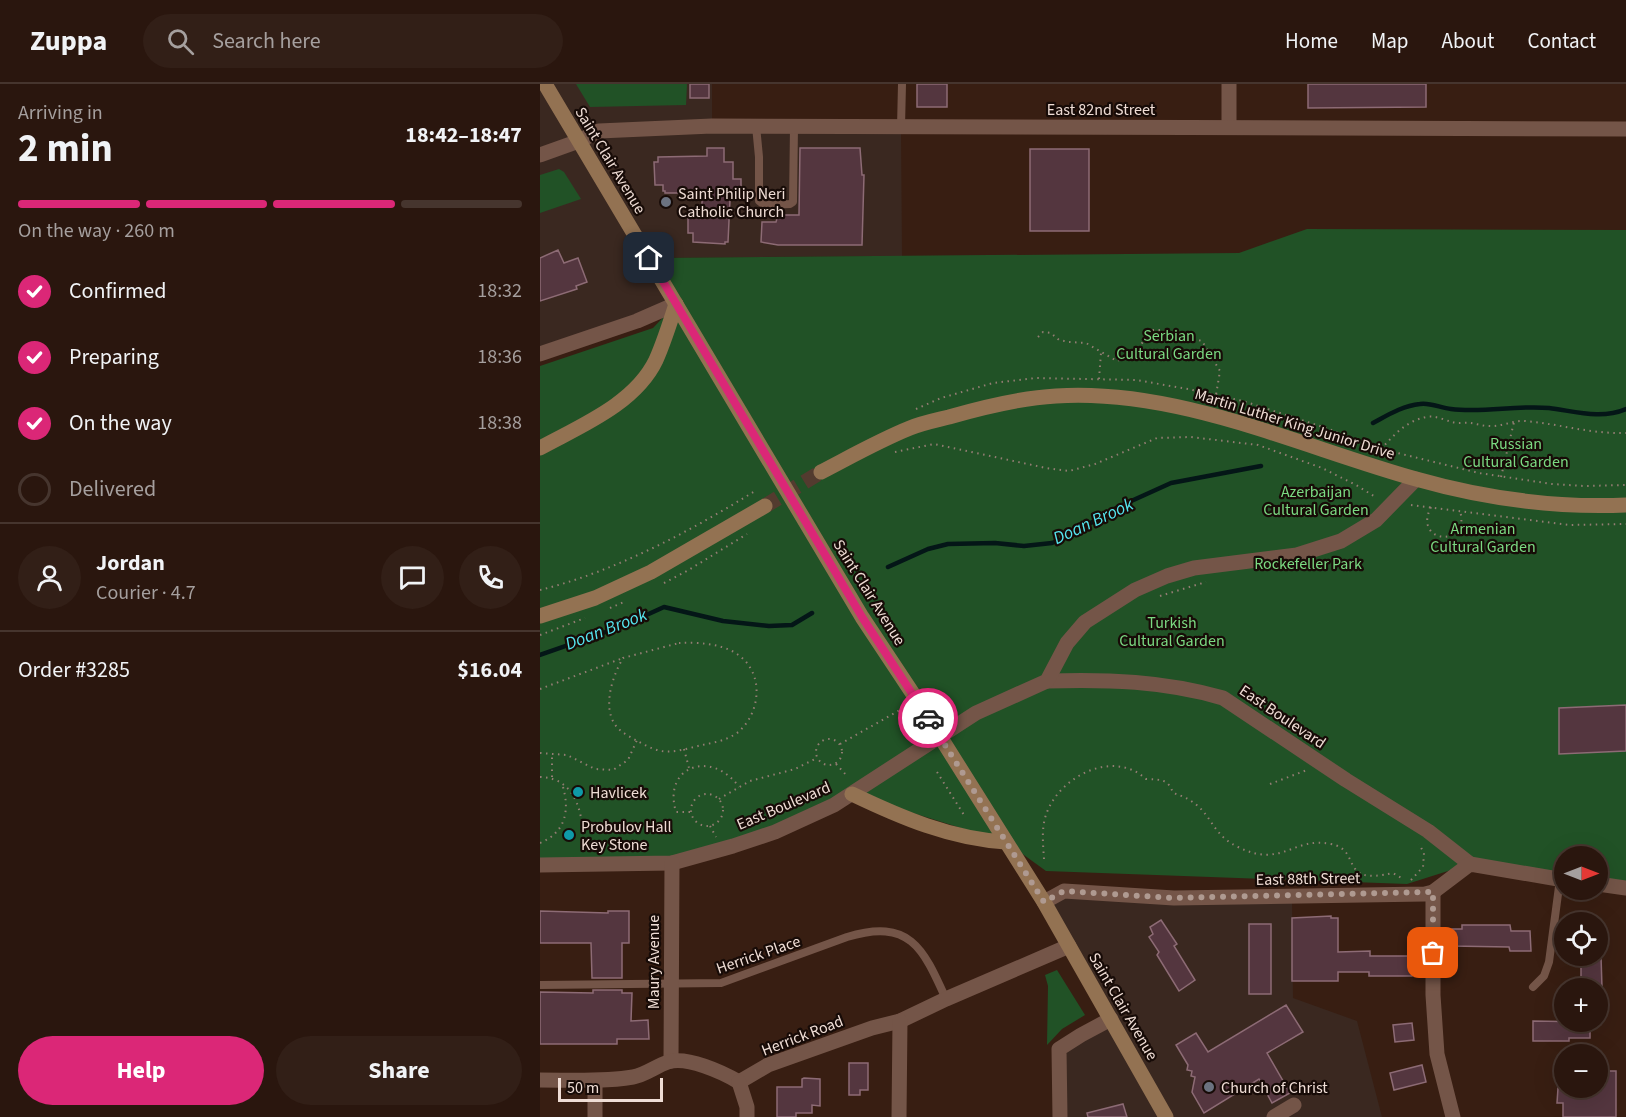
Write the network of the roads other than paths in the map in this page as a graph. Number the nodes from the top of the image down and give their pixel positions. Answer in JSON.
{"nodes":[{"id":1,"x":544,"y":84,"type":"edge"},
{"id":2,"x":902,"y":84,"type":"edge"},
{"id":3,"x":1229,"y":84,"type":"edge"},
{"id":4,"x":756,"y":126,"type":"junction"},
{"id":5,"x":794,"y":127,"type":"junction"},
{"id":6,"x":901,"y":127,"type":"junction"},
{"id":7,"x":1229,"y":128,"type":"junction"},
{"id":8,"x":1626,"y":129,"type":"edge"},
{"id":9,"x":579,"y":141,"type":"junction"},
{"id":10,"x":540,"y":155,"type":"edge"},
{"id":11,"x":676,"y":304,"type":"junction"},
{"id":12,"x":540,"y":354,"type":"edge"},
{"id":13,"x":540,"y":448,"type":"edge"},
{"id":14,"x":821,"y":472,"type":"tunnel mouth"},
{"id":15,"x":1416,"y":479,"type":"junction"},
{"id":16,"x":1626,"y":505,"type":"edge"},
{"id":17,"x":765,"y":506,"type":"tunnel mouth"},
{"id":18,"x":540,"y":616,"type":"edge"},
{"id":19,"x":1047,"y":681,"type":"junction"},
{"id":20,"x":940,"y":737,"type":"junction"},
{"id":21,"x":853,"y":787,"type":"junction"},
{"id":22,"x":1006,"y":842,"type":"junction"},
{"id":23,"x":672,"y":863,"type":"junction"},
{"id":24,"x":1470,"y":864,"type":"junction"},
{"id":25,"x":540,"y":865,"type":"edge"},
{"id":26,"x":1554,"y":879,"type":"edge"},
{"id":27,"x":1608,"y":885,"type":"edge"},
{"id":28,"x":1626,"y":888,"type":"edge"},
{"id":29,"x":1433,"y":892,"type":"junction"},
{"id":30,"x":1559,"y":900,"type":"edge"},
{"id":31,"x":1044,"y":902,"type":"junction"},
{"id":32,"x":1070,"y":946,"type":"junction"},
{"id":33,"x":672,"y":984,"type":"junction"},
{"id":34,"x":540,"y":986,"type":"edge"},
{"id":35,"x":1533,"y":987,"type":"dead end"},
{"id":36,"x":946,"y":999,"type":"junction"},
{"id":37,"x":1111,"y":1019,"type":"junction"},
{"id":38,"x":900,"y":1021,"type":"junction"},
{"id":39,"x":671,"y":1061,"type":"junction"},
{"id":40,"x":540,"y":1080,"type":"edge"},
{"id":41,"x":595,"y":1081,"type":"junction"},
{"id":42,"x":739,"y":1082,"type":"junction"},
{"id":43,"x":1294,"y":1105,"type":"dead end"},
{"id":44,"x":594,"y":1117,"type":"edge"},
{"id":45,"x":747,"y":1117,"type":"edge"},
{"id":46,"x":899,"y":1117,"type":"edge"},
{"id":47,"x":1060,"y":1117,"type":"edge"},
{"id":48,"x":1166,"y":1117,"type":"edge"},
{"id":49,"x":1274,"y":1117,"type":"edge"},
{"id":50,"x":1453,"y":1117,"type":"edge"}],
"edges":[{"from":1,"to":9,"type":"main road","name":"Saint Clair Avenue"},
{"from":2,"to":6,"type":"lane"},
{"from":3,"to":7,"type":"street"},
{"from":4,"to":5,"type":"street","name":"East 82nd Street"},
{"from":4,"to":5,"type":"lane"},
{"from":4,"to":9,"type":"street","name":"East 82nd Street"},
{"from":5,"to":6,"type":"street","name":"East 82nd Street"},
{"from":6,"to":7,"type":"street","name":"East 82nd Street"},
{"from":7,"to":8,"type":"street","name":"East 82nd Street"},
{"from":9,"to":10,"type":"street","name":"East 82nd Street"},
{"from":9,"to":11,"type":"main road","name":"Saint Clair Avenue"},
{"from":11,"to":12,"type":"street"},
{"from":11,"to":13,"type":"main road"},
{"from":11,"to":20,"type":"main road","name":"Saint Clair Avenue"},
{"from":14,"to":15,"type":"main road","name":"Martin Luther King Junior Drive"},
{"from":15,"to":16,"type":"main road","name":"Martin Luther King Junior Drive"},
{"from":15,"to":19,"type":"street"},
{"from":17,"to":18,"type":"main road"},
{"from":19,"to":20,"type":"street","name":"East Boulevard"},
{"from":19,"to":24,"type":"street","name":"East Boulevard"},
{"from":20,"to":21,"type":"street","name":"East Boulevard"},
{"from":20,"to":22,"type":"main road","name":"Saint Clair Avenue"},
{"from":21,"to":22,"type":"main road"},
{"from":21,"to":23,"type":"street","name":"East Boulevard"},
{"from":22,"to":31,"type":"main road","name":"Saint Clair Avenue"},
{"from":23,"to":25,"type":"street","name":"East Boulevard"},
{"from":23,"to":33,"type":"street","name":"Maury Avenue"},
{"from":24,"to":26,"type":"street"},
{"from":24,"to":29,"type":"street"},
{"from":27,"to":28,"type":"street"},
{"from":29,"to":31,"type":"street","name":"East 88th Street"},
{"from":29,"to":50,"type":"street"},
{"from":30,"to":35,"type":"lane"},
{"from":31,"to":32,"type":"main road","name":"Saint Clair Avenue"},
{"from":32,"to":36,"type":"street","name":"Herrick Road"},
{"from":32,"to":37,"type":"main road","name":"Saint Clair Avenue"},
{"from":33,"to":34,"type":"lane","name":"Herrick Place"},
{"from":33,"to":36,"type":"lane","name":"Herrick Place"},
{"from":33,"to":39,"type":"street","name":"Maury Avenue"},
{"from":36,"to":38,"type":"street","name":"Herrick Road"},
{"from":37,"to":47,"type":"street"},
{"from":37,"to":48,"type":"main road","name":"Saint Clair Avenue"},
{"from":38,"to":42,"type":"street","name":"Herrick Road"},
{"from":38,"to":46,"type":"street"},
{"from":39,"to":41,"type":"street"},
{"from":39,"to":42,"type":"street"},
{"from":40,"to":41,"type":"street"},
{"from":41,"to":44,"type":"street"},
{"from":42,"to":45,"type":"street"},
{"from":43,"to":49,"type":"street"}]}
